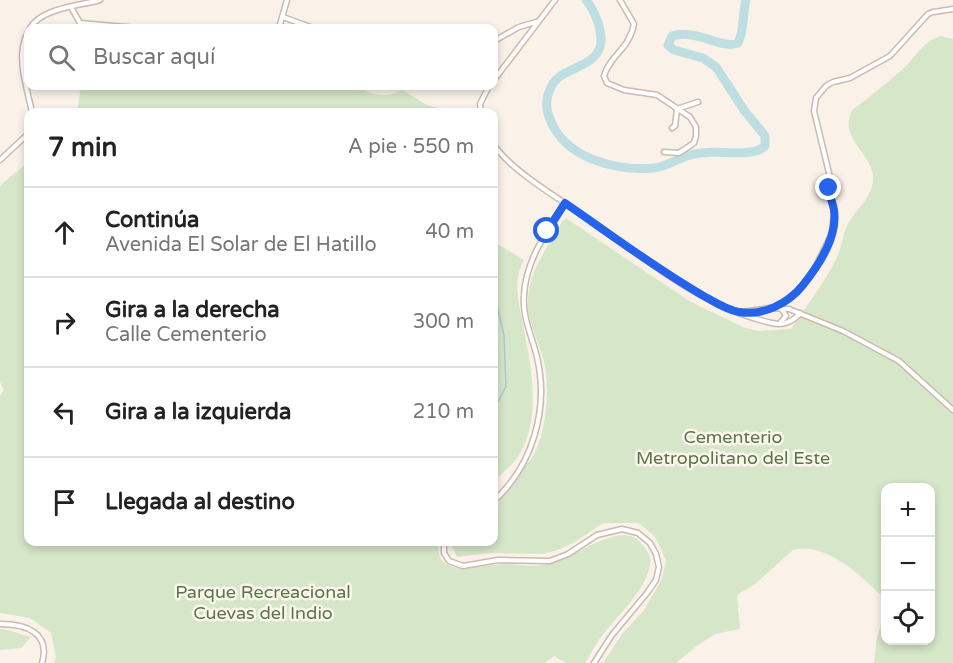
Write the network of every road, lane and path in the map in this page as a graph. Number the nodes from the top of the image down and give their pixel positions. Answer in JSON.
{"nodes":[{"id":1,"x":100,"y":0,"type":"edge"},
{"id":2,"x":287,"y":0,"type":"edge"},
{"id":3,"x":555,"y":0,"type":"edge"},
{"id":4,"x":620,"y":0,"type":"edge"},
{"id":5,"x":71,"y":7,"type":"junction"},
{"id":6,"x":953,"y":9,"type":"edge"},
{"id":7,"x":283,"y":17,"type":"junction"},
{"id":8,"x":537,"y":22,"type":"junction"},
{"id":9,"x":33,"y":24,"type":"edge"},
{"id":10,"x":91,"y":24,"type":"edge"},
{"id":11,"x":280,"y":24,"type":"edge"},
{"id":12,"x":302,"y":24,"type":"edge"},
{"id":13,"x":498,"y":39,"type":"edge"},
{"id":14,"x":24,"y":54,"type":"edge"},
{"id":15,"x":24,"y":74,"type":"edge"},
{"id":16,"x":498,"y":75,"type":"edge"},
{"id":17,"x":27,"y":90,"type":"edge"},
{"id":18,"x":487,"y":90,"type":"edge"},
{"id":19,"x":698,"y":102,"type":"dead end"},
{"id":20,"x":31,"y":108,"type":"edge"},
{"id":21,"x":480,"y":108,"type":"edge"},
{"id":22,"x":677,"y":109,"type":"junction"},
{"id":23,"x":672,"y":128,"type":"dead end"},
{"id":24,"x":24,"y":138,"type":"edge"},
{"id":25,"x":498,"y":150,"type":"edge"},
{"id":26,"x":664,"y":153,"type":"dead end"},
{"id":27,"x":0,"y":160,"type":"edge"},
{"id":28,"x":565,"y":203,"type":"junction"},
{"id":29,"x":778,"y":308,"type":"junction"},
{"id":30,"x":739,"y":312,"type":"junction"},
{"id":31,"x":800,"y":313,"type":"junction"},
{"id":32,"x":780,"y":324,"type":"junction"},
{"id":33,"x":953,"y":410,"type":"edge"},
{"id":34,"x":498,"y":496,"type":"edge"},
{"id":35,"x":444,"y":546,"type":"edge"},
{"id":36,"x":0,"y":624,"type":"edge"},
{"id":37,"x":42,"y":663,"type":"edge"},
{"id":38,"x":594,"y":663,"type":"edge"}],
"edges":[{"from":1,"to":5,"type":"street"},
{"from":2,"to":7,"type":"street"},
{"from":3,"to":8,"type":"street"},
{"from":4,"to":22,"type":"street"},
{"from":5,"to":9,"type":"street"},
{"from":5,"to":10,"type":"street"},
{"from":6,"to":29,"type":"street"},
{"from":7,"to":11,"type":"street"},
{"from":7,"to":12,"type":"street"},
{"from":8,"to":13,"type":"street"},
{"from":8,"to":16,"type":"street"},
{"from":14,"to":15,"type":"street"},
{"from":17,"to":20,"type":"street"},
{"from":18,"to":21,"type":"street"},
{"from":19,"to":22,"type":"street"},
{"from":22,"to":23,"type":"street"},
{"from":22,"to":26,"type":"street"},
{"from":24,"to":27,"type":"street"},
{"from":25,"to":28,"type":"street"},
{"from":28,"to":30,"type":"street"},
{"from":28,"to":34,"type":"street"},
{"from":29,"to":30,"type":"street"},
{"from":29,"to":31,"type":"street"},
{"from":29,"to":32,"type":"street"},
{"from":30,"to":32,"type":"street"},
{"from":31,"to":32,"type":"street"},
{"from":31,"to":33,"type":"street"},
{"from":35,"to":38,"type":"street"},
{"from":36,"to":37,"type":"street"}]}
